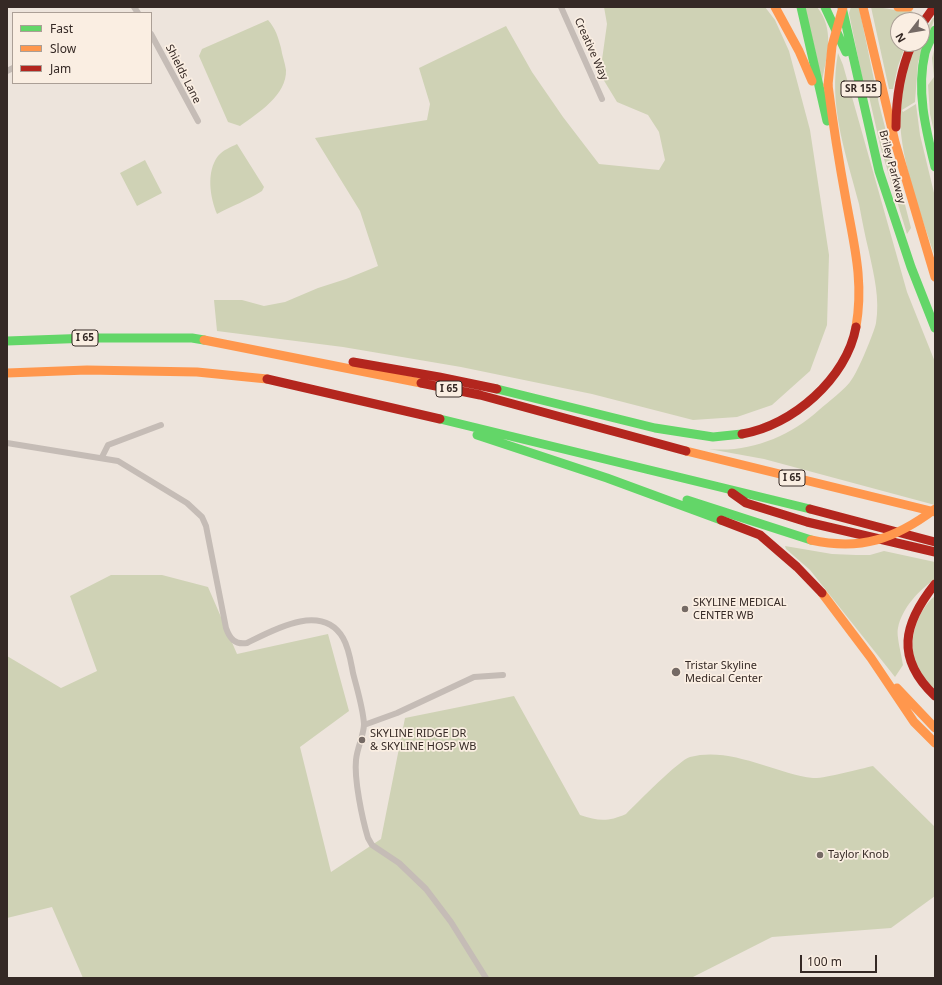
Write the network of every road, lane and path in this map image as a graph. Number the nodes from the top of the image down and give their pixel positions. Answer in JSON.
{"nodes":[{"id":1,"x":561,"y":7,"type":"edge"},
{"id":2,"x":775,"y":7,"type":"edge"},
{"id":3,"x":825,"y":7,"type":"edge"},
{"id":4,"x":842,"y":7,"type":"edge"},
{"id":5,"x":863,"y":7,"type":"edge"},
{"id":6,"x":898,"y":7,"type":"edge"},
{"id":7,"x":909,"y":7,"type":"edge"},
{"id":8,"x":802,"y":10,"type":"edge"},
{"id":9,"x":935,"y":30,"type":"edge"},
{"id":10,"x":152,"y":36,"type":"edge"},
{"id":11,"x":909,"y":52,"type":"edge"},
{"id":12,"x":602,"y":99,"type":"dead end"},
{"id":13,"x":822,"y":107,"type":"junction"},
{"id":14,"x":198,"y":121,"type":"dead end"},
{"id":15,"x":895,"y":142,"type":"junction"},
{"id":16,"x":838,"y":158,"type":"junction"},
{"id":17,"x":935,"y":167,"type":"edge"},
{"id":18,"x":879,"y":171,"type":"junction"},
{"id":19,"x":935,"y":277,"type":"edge"},
{"id":20,"x":935,"y":328,"type":"edge"},
{"id":21,"x":7,"y":341,"type":"edge"},
{"id":22,"x":246,"y":348,"type":"junction"},
{"id":23,"x":7,"y":374,"type":"edge"},
{"id":24,"x":400,"y":409,"type":"junction"},
{"id":25,"x":161,"y":425,"type":"dead end"},
{"id":26,"x":7,"y":443,"type":"edge"},
{"id":27,"x":102,"y":457,"type":"junction"},
{"id":28,"x":607,"y":478,"type":"junction"},
{"id":29,"x":725,"y":489,"type":"junction"},
{"id":30,"x":935,"y":509,"type":"edge"},
{"id":31,"x":935,"y":512,"type":"edge"},
{"id":32,"x":935,"y":542,"type":"edge"},
{"id":33,"x":935,"y":552,"type":"edge"},
{"id":34,"x":935,"y":584,"type":"edge"},
{"id":35,"x":871,"y":658,"type":"junction"},
{"id":36,"x":503,"y":675,"type":"dead end"},
{"id":37,"x":935,"y":696,"type":"edge"},
{"id":38,"x":364,"y":725,"type":"junction"},
{"id":39,"x":935,"y":728,"type":"edge"},
{"id":40,"x":935,"y":743,"type":"edge"},
{"id":41,"x":486,"y":978,"type":"edge"}],
"edges":[{"from":1,"to":12,"type":"street","name":"Creative Way"},
{"from":2,"to":13,"type":"highway"},
{"from":3,"to":18,"type":"highway"},
{"from":4,"to":16,"type":"highway","bridge":true},
{"from":4,"to":18,"type":"highway","name":"Briley Parkway","number":"SR 155"},
{"from":5,"to":15,"type":"highway","name":"Briley Parkway","number":"SR 155"},
{"from":6,"to":7,"type":"highway"},
{"from":8,"to":13,"type":"highway"},
{"from":9,"to":17,"type":"highway"},
{"from":10,"to":14,"type":"street","name":"Shields Lane"},
{"from":11,"to":15,"type":"highway"},
{"from":13,"to":16,"type":"highway"},
{"from":15,"to":19,"type":"highway","name":"Briley Parkway","number":"SR 155"},
{"from":16,"to":22,"type":"highway"},
{"from":18,"to":20,"type":"highway","name":"Briley Parkway","number":"SR 155"},
{"from":21,"to":22,"type":"highway","number":"I 65"},
{"from":22,"to":31,"type":"highway","number":"I 65"},
{"from":23,"to":24,"type":"highway","number":"I 65"},
{"from":24,"to":28,"type":"highway"},
{"from":24,"to":29,"type":"highway","number":"I 65"},
{"from":25,"to":27,"type":"street"},
{"from":26,"to":27,"type":"street"},
{"from":27,"to":38,"type":"street"},
{"from":28,"to":30,"type":"highway","bridge":true},
{"from":28,"to":35,"type":"highway"},
{"from":29,"to":32,"type":"highway","number":"I 65"},
{"from":29,"to":33,"type":"highway"},
{"from":34,"to":37,"type":"highway"},
{"from":35,"to":39,"type":"highway"},
{"from":35,"to":40,"type":"highway"},
{"from":36,"to":38,"type":"street"},
{"from":38,"to":41,"type":"street"}]}
